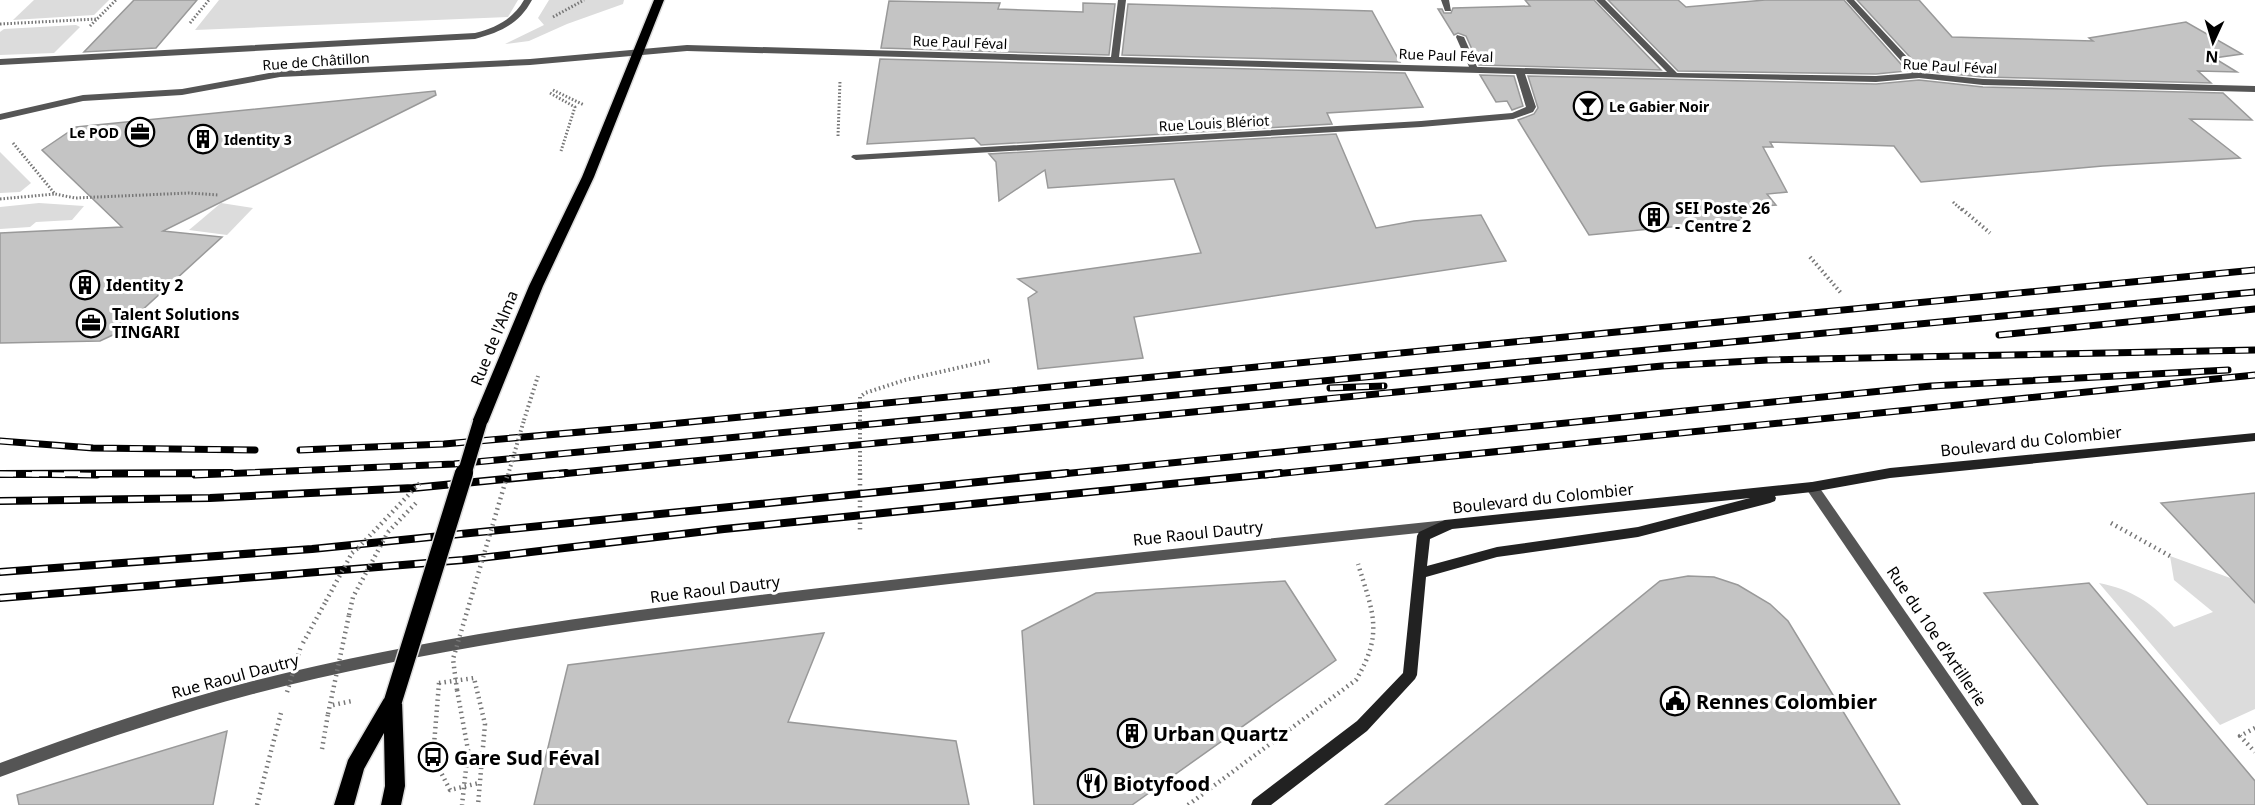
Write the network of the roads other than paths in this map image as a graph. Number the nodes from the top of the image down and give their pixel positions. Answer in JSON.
{"nodes":[{"id":1,"x":528,"y":0,"type":"edge"},
{"id":2,"x":658,"y":0,"type":"edge"},
{"id":3,"x":1122,"y":0,"type":"edge"},
{"id":4,"x":1600,"y":0,"type":"edge"},
{"id":5,"x":1850,"y":0,"type":"edge"},
{"id":6,"x":1460,"y":37,"type":"dead end"},
{"id":7,"x":636,"y":52,"type":"junction"},
{"id":8,"x":1115,"y":59,"type":"junction"},
{"id":9,"x":0,"y":62,"type":"edge"},
{"id":10,"x":1474,"y":69,"type":"junction"},
{"id":11,"x":1519,"y":70,"type":"junction"},
{"id":12,"x":1674,"y":75,"type":"junction"},
{"id":13,"x":1919,"y":75,"type":"junction"},
{"id":14,"x":2255,"y":89,"type":"edge"},
{"id":15,"x":0,"y":117,"type":"edge"},
{"id":16,"x":856,"y":158,"type":"road end"},
{"id":17,"x":2255,"y":437,"type":"edge"},
{"id":18,"x":1812,"y":487,"type":"junction"},
{"id":19,"x":1450,"y":524,"type":"junction"},
{"id":20,"x":1420,"y":573,"type":"junction"},
{"id":21,"x":393,"y":701,"type":"junction"},
{"id":22,"x":0,"y":770,"type":"edge"},
{"id":23,"x":344,"y":805,"type":"edge"},
{"id":24,"x":391,"y":805,"type":"edge"},
{"id":25,"x":1259,"y":805,"type":"edge"},
{"id":26,"x":2031,"y":805,"type":"edge"}],
"edges":[{"from":1,"to":9,"type":"street"},
{"from":2,"to":7,"type":"main road","name":"Rue de l'Alma"},
{"from":3,"to":8,"type":"street"},
{"from":4,"to":12,"type":"street"},
{"from":5,"to":13,"type":"street"},
{"from":6,"to":10,"type":"street"},
{"from":7,"to":8,"type":"street","name":"Rue Paul Féval"},
{"from":7,"to":15,"type":"street","name":"Rue de Châtillon"},
{"from":7,"to":21,"type":"main road","name":"Rue de l'Alma","bridge":true},
{"from":8,"to":10,"type":"street","name":"Rue Paul Féval"},
{"from":10,"to":11,"type":"street","name":"Rue Paul Féval"},
{"from":11,"to":12,"type":"street","name":"Rue Paul Féval"},
{"from":11,"to":16,"type":"street","name":"Rue Louis Blériot"},
{"from":12,"to":13,"type":"street","name":"Rue Paul Féval"},
{"from":13,"to":14,"type":"street","name":"Rue Paul Féval"},
{"from":17,"to":18,"type":"main road","name":"Boulevard du Colombier"},
{"from":18,"to":19,"type":"main road","name":"Boulevard du Colombier"},
{"from":18,"to":20,"type":"main road","name":"Boulevard du Colombier"},
{"from":18,"to":26,"type":"street","name":"Rue du 10e d'Artillerie"},
{"from":19,"to":20,"type":"main road","name":"Boulevard du Colombier"},
{"from":19,"to":22,"type":"street","name":"Rue Raoul Dautry"},
{"from":20,"to":25,"type":"main road","name":"Boulevard du Colombier"},
{"from":21,"to":23,"type":"main road","name":"Rue de l'Alma"},
{"from":21,"to":24,"type":"main road","name":"Rue de l'Alma"}]}
